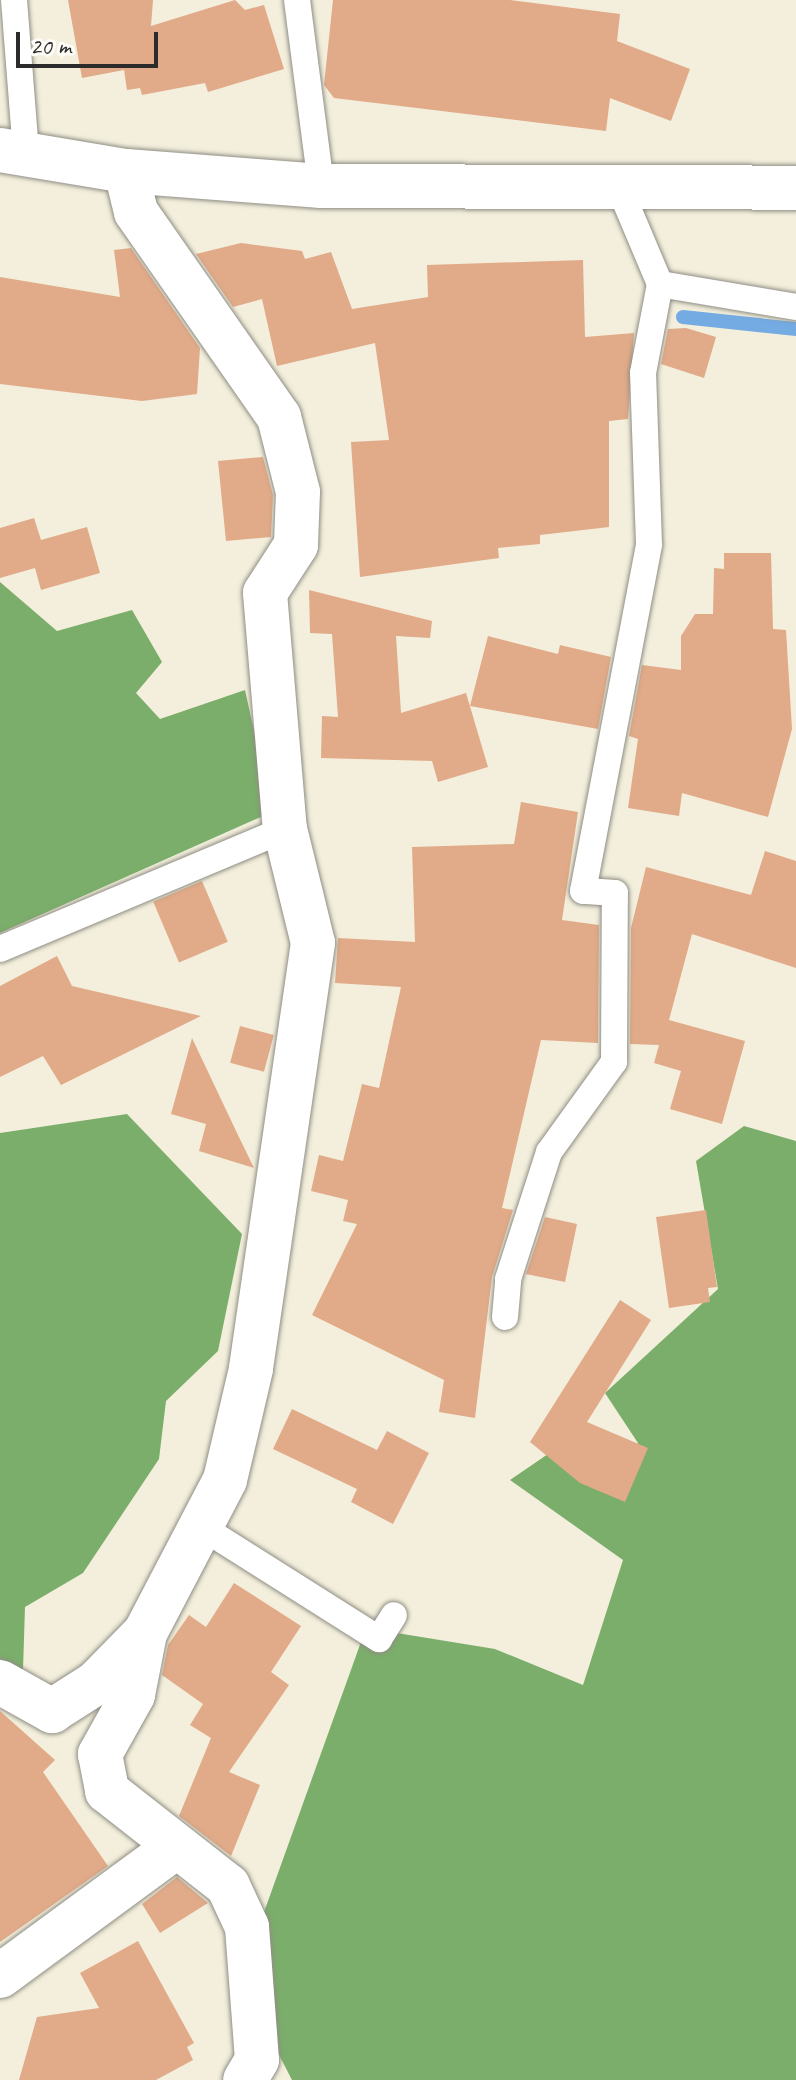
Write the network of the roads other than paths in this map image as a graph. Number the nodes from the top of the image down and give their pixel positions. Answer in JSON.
{"nodes":[{"id":1,"x":14,"y":0,"type":"edge"},
{"id":2,"x":297,"y":0,"type":"edge"},
{"id":3,"x":13,"y":152,"type":"edge"},
{"id":4,"x":126,"y":171,"type":"junction"},
{"id":5,"x":321,"y":186,"type":"junction"},
{"id":6,"x":619,"y":187,"type":"junction"},
{"id":7,"x":796,"y":188,"type":"edge"},
{"id":8,"x":660,"y":284,"type":"junction"},
{"id":9,"x":796,"y":307,"type":"edge"},
{"id":10,"x":285,"y":829,"type":"junction"},
{"id":11,"x":0,"y":949,"type":"edge"},
{"id":12,"x":505,"y":1317,"type":"dead end"},
{"id":13,"x":200,"y":1526,"type":"junction"},
{"id":14,"x":394,"y":1615,"type":"dead end"},
{"id":15,"x":145,"y":1633,"type":"junction"},
{"id":16,"x":0,"y":1682,"type":"edge"},
{"id":17,"x":173,"y":1849,"type":"junction"},
{"id":18,"x":0,"y":1976,"type":"edge"},
{"id":19,"x":245,"y":2080,"type":"edge"}],
"edges":[{"from":1,"to":3,"type":"lane"},
{"from":2,"to":5,"type":"lane"},
{"from":3,"to":4,"type":"street"},
{"from":4,"to":5,"type":"street"},
{"from":4,"to":10,"type":"street"},
{"from":5,"to":6,"type":"street"},
{"from":6,"to":7,"type":"street"},
{"from":6,"to":8,"type":"lane"},
{"from":8,"to":9,"type":"lane"},
{"from":8,"to":12,"type":"lane"},
{"from":10,"to":11,"type":"lane"},
{"from":10,"to":13,"type":"street"},
{"from":13,"to":14,"type":"lane"},
{"from":13,"to":15,"type":"street"},
{"from":15,"to":16,"type":"street"},
{"from":15,"to":17,"type":"street"},
{"from":17,"to":18,"type":"street"},
{"from":17,"to":19,"type":"street"}]}
